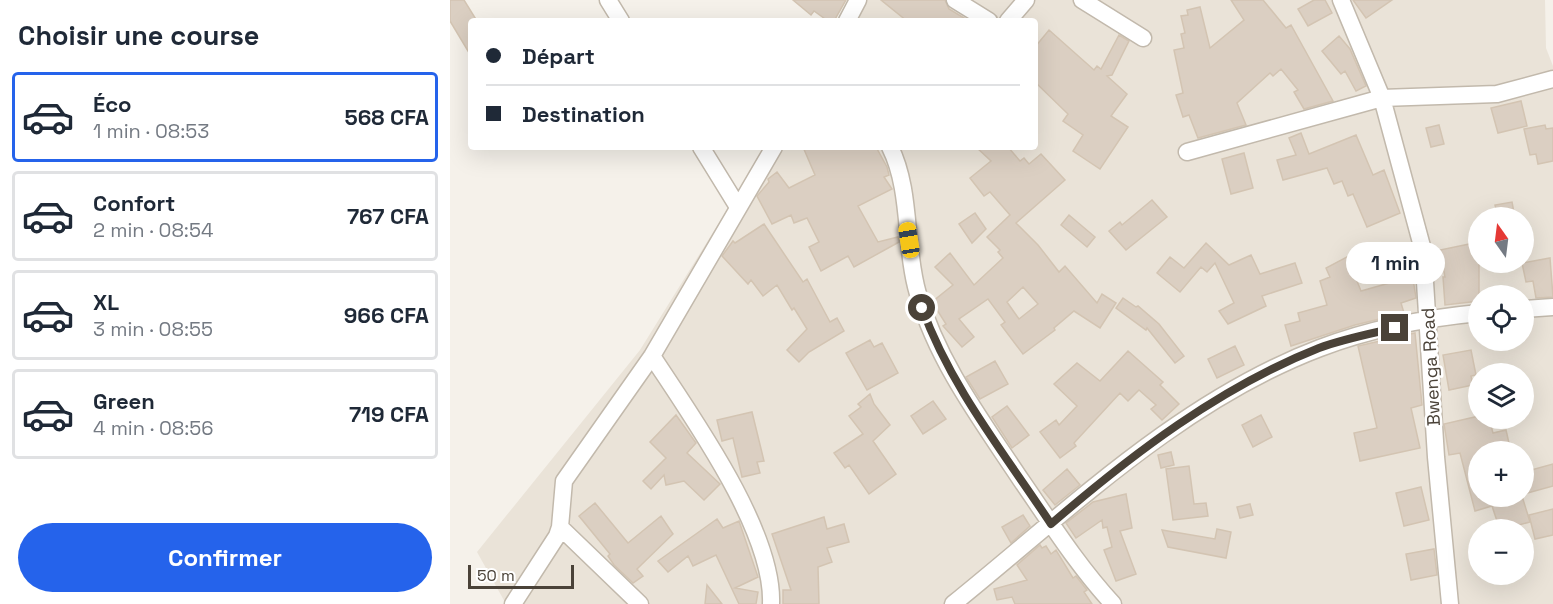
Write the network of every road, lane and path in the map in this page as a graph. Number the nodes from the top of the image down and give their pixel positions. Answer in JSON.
{"nodes":[{"id":1,"x":608,"y":0,"type":"edge"},
{"id":2,"x":858,"y":0,"type":"edge"},
{"id":3,"x":955,"y":0,"type":"edge"},
{"id":4,"x":1026,"y":0,"type":"edge"},
{"id":5,"x":1082,"y":0,"type":"edge"},
{"id":6,"x":1341,"y":0,"type":"edge"},
{"id":7,"x":619,"y":18,"type":"edge"},
{"id":8,"x":849,"y":18,"type":"edge"},
{"id":9,"x":985,"y":18,"type":"edge"},
{"id":10,"x":1011,"y":18,"type":"edge"},
{"id":11,"x":1143,"y":38,"type":"dead end"},
{"id":12,"x":1553,"y":79,"type":"edge"},
{"id":13,"x":1382,"y":98,"type":"junction"},
{"id":14,"x":703,"y":150,"type":"edge"},
{"id":15,"x":772,"y":150,"type":"edge"},
{"id":16,"x":891,"y":150,"type":"edge"},
{"id":17,"x":1187,"y":152,"type":"dead end"},
{"id":18,"x":738,"y":207,"type":"junction"},
{"id":19,"x":1553,"y":307,"type":"edge"},
{"id":20,"x":1534,"y":308,"type":"edge"},
{"id":21,"x":1468,"y":315,"type":"edge"},
{"id":22,"x":1428,"y":320,"type":"junction"},
{"id":23,"x":652,"y":356,"type":"junction"},
{"id":24,"x":1051,"y":524,"type":"junction"},
{"id":25,"x":560,"y":527,"type":"junction"},
{"id":26,"x":513,"y":604,"type":"edge"},
{"id":27,"x":640,"y":604,"type":"edge"},
{"id":28,"x":771,"y":604,"type":"edge"},
{"id":29,"x":953,"y":604,"type":"edge"},
{"id":30,"x":1113,"y":604,"type":"edge"},
{"id":31,"x":1450,"y":604,"type":"edge"}],
"edges":[{"from":1,"to":7,"type":"street"},
{"from":2,"to":8,"type":"street"},
{"from":3,"to":9,"type":"street"},
{"from":4,"to":10,"type":"street"},
{"from":5,"to":11,"type":"street"},
{"from":6,"to":13,"type":"street","name":"Bwenga Road"},
{"from":12,"to":13,"type":"street"},
{"from":13,"to":17,"type":"street"},
{"from":13,"to":22,"type":"street","name":"Bwenga Road"},
{"from":14,"to":18,"type":"street"},
{"from":15,"to":18,"type":"street"},
{"from":16,"to":24,"type":"street"},
{"from":18,"to":23,"type":"street"},
{"from":19,"to":20,"type":"street"},
{"from":21,"to":22,"type":"street"},
{"from":22,"to":24,"type":"street"},
{"from":22,"to":31,"type":"street","name":"Bwenga Road"},
{"from":23,"to":25,"type":"street"},
{"from":23,"to":28,"type":"street"},
{"from":24,"to":29,"type":"street"},
{"from":24,"to":30,"type":"street"},
{"from":25,"to":26,"type":"street"},
{"from":25,"to":27,"type":"street"}]}
